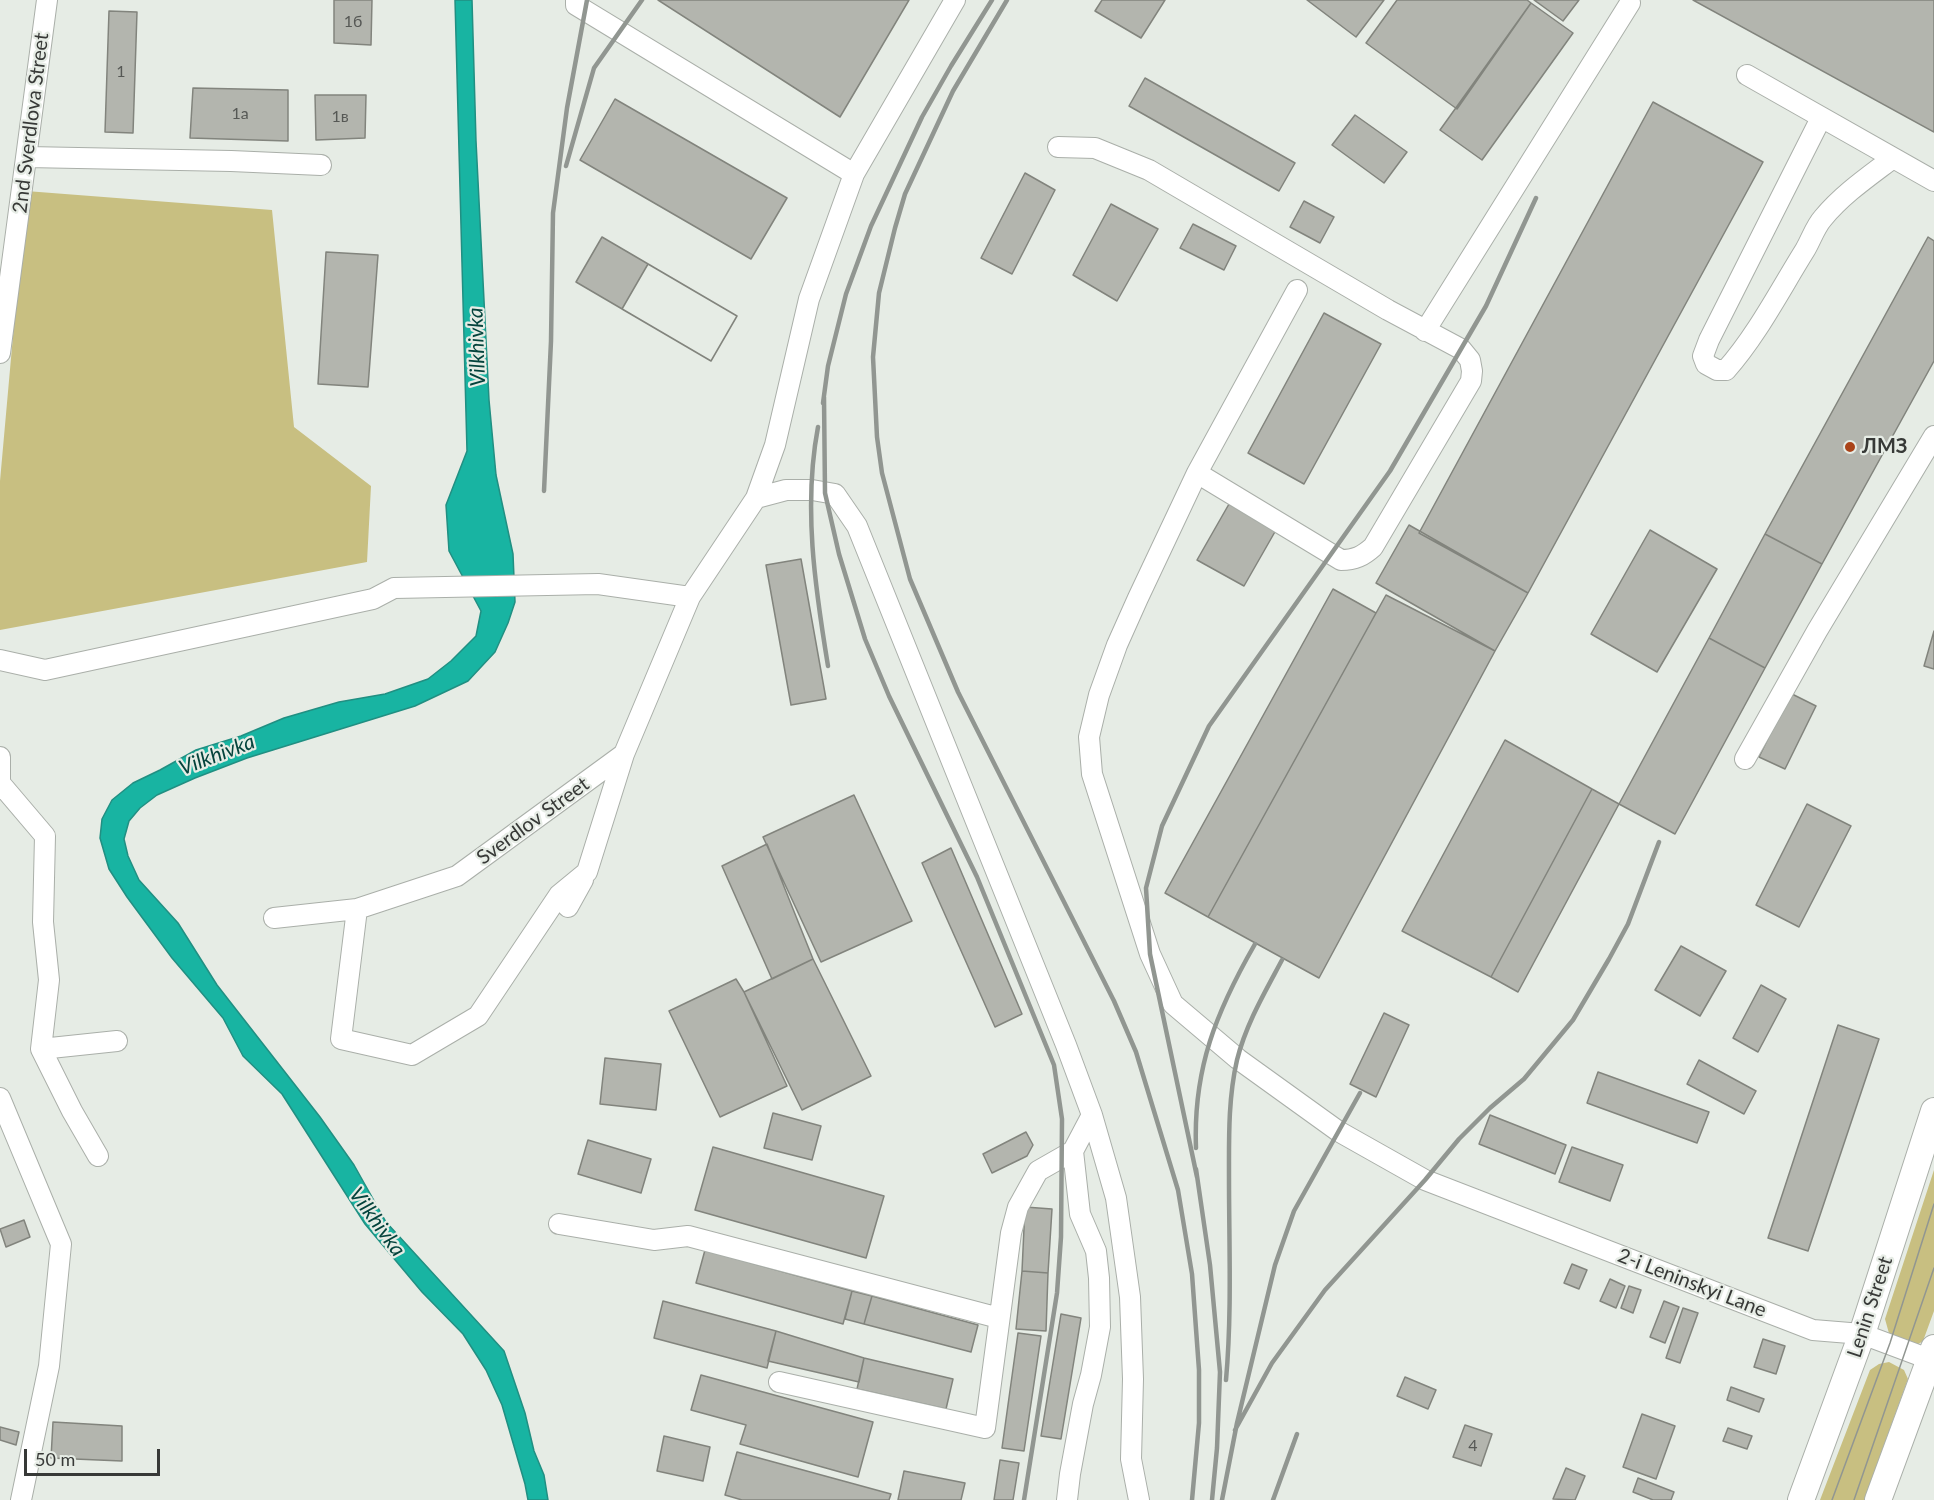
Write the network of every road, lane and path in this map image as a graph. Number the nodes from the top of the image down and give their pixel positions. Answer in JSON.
{"nodes":[{"id":1,"x":47,"y":0,"type":"edge"},
{"id":2,"x":576,"y":0,"type":"edge"},
{"id":3,"x":955,"y":0,"type":"edge"},
{"id":4,"x":1630,"y":3,"type":"dead end"},
{"id":5,"x":1747,"y":75,"type":"dead end"},
{"id":6,"x":1821,"y":118,"type":"junction"},
{"id":7,"x":1058,"y":147,"type":"dead end"},
{"id":8,"x":27,"y":157,"type":"junction"},
{"id":9,"x":1893,"y":158,"type":"junction"},
{"id":10,"x":321,"y":165,"type":"dead end"},
{"id":11,"x":854,"y":174,"type":"junction"},
{"id":12,"x":1934,"y":181,"type":"edge"},
{"id":13,"x":1297,"y":290,"type":"dead end"},
{"id":14,"x":1425,"y":331,"type":"junction"},
{"id":15,"x":0,"y":353,"type":"edge"},
{"id":16,"x":1934,"y":436,"type":"edge"},
{"id":17,"x":1197,"y":474,"type":"junction"},
{"id":18,"x":756,"y":498,"type":"junction"},
{"id":19,"x":690,"y":597,"type":"junction"},
{"id":20,"x":0,"y":660,"type":"edge"},
{"id":21,"x":624,"y":754,"type":"junction"},
{"id":22,"x":0,"y":757,"type":"edge"},
{"id":23,"x":1745,"y":759,"type":"dead end"},
{"id":24,"x":0,"y":783,"type":"edge"},
{"id":25,"x":0,"y":789,"type":"edge"},
{"id":26,"x":587,"y":872,"type":"junction"},
{"id":27,"x":568,"y":907,"type":"dead end"},
{"id":28,"x":357,"y":909,"type":"junction"},
{"id":29,"x":274,"y":918,"type":"dead end"},
{"id":30,"x":117,"y":1041,"type":"dead end"},
{"id":31,"x":41,"y":1049,"type":"junction"},
{"id":32,"x":0,"y":1098,"type":"edge"},
{"id":33,"x":1934,"y":1111,"type":"edge"},
{"id":34,"x":1092,"y":1115,"type":"junction"},
{"id":35,"x":1073,"y":1151,"type":"junction"},
{"id":36,"x":98,"y":1156,"type":"dead end"},
{"id":37,"x":559,"y":1224,"type":"dead end"},
{"id":38,"x":999,"y":1318,"type":"junction"},
{"id":39,"x":1862,"y":1334,"type":"junction"},
{"id":40,"x":1933,"y":1356,"type":"edge"},
{"id":41,"x":779,"y":1382,"type":"dead end"},
{"id":42,"x":21,"y":1500,"type":"edge"},
{"id":43,"x":1067,"y":1500,"type":"edge"},
{"id":44,"x":1139,"y":1500,"type":"edge"},
{"id":45,"x":1801,"y":1500,"type":"edge"},
{"id":46,"x":1878,"y":1500,"type":"edge"}],
"edges":[{"from":1,"to":8,"type":"street","name":"2nd Sverdlova Street"},
{"from":2,"to":11,"type":"street"},
{"from":3,"to":11,"type":"street"},
{"from":4,"to":14,"type":"street"},
{"from":5,"to":6,"type":"street"},
{"from":6,"to":9,"type":"street"},
{"from":6,"to":9,"type":"street"},
{"from":7,"to":14,"type":"street"},
{"from":8,"to":10,"type":"street"},
{"from":8,"to":15,"type":"street","name":"2nd Sverdlova Street"},
{"from":9,"to":12,"type":"street"},
{"from":11,"to":18,"type":"street"},
{"from":13,"to":17,"type":"street","name":"2-i Leninskyi Lane"},
{"from":14,"to":17,"type":"street"},
{"from":16,"to":23,"type":"street"},
{"from":17,"to":39,"type":"street","name":"2-i Leninskyi Lane"},
{"from":18,"to":19,"type":"street"},
{"from":18,"to":34,"type":"street"},
{"from":19,"to":20,"type":"street"},
{"from":19,"to":21,"type":"street"},
{"from":21,"to":26,"type":"street"},
{"from":21,"to":28,"type":"street","name":"Sverdlov Street"},
{"from":22,"to":24,"type":"street"},
{"from":24,"to":25,"type":"street"},
{"from":24,"to":31,"type":"street"},
{"from":26,"to":27,"type":"street"},
{"from":26,"to":28,"type":"street"},
{"from":28,"to":29,"type":"street","name":"Sverdlov Street"},
{"from":30,"to":31,"type":"street"},
{"from":31,"to":36,"type":"street"},
{"from":32,"to":42,"type":"street"},
{"from":33,"to":39,"type":"main road","name":"Lenin Street"},
{"from":34,"to":35,"type":"street"},
{"from":34,"to":44,"type":"street"},
{"from":35,"to":38,"type":"street"},
{"from":35,"to":43,"type":"street"},
{"from":37,"to":38,"type":"street"},
{"from":38,"to":41,"type":"street"},
{"from":39,"to":40,"type":"street","name":"2-i Leninskyi Lane"},
{"from":39,"to":45,"type":"main road","name":"Lenin Street"},
{"from":40,"to":46,"type":"main road"}]}
